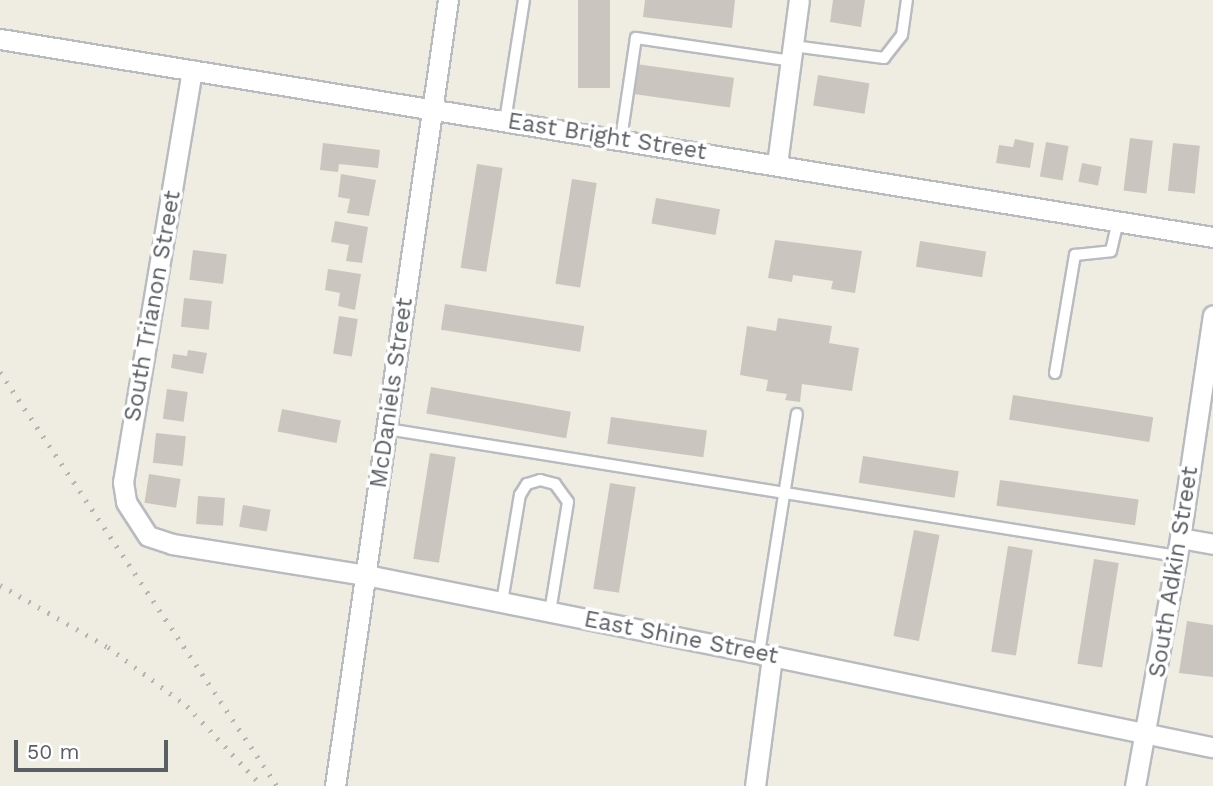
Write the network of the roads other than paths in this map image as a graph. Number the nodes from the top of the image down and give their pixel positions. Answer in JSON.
{"nodes":[{"id":1,"x":448,"y":0,"type":"edge"},
{"id":2,"x":524,"y":0,"type":"edge"},
{"id":3,"x":799,"y":0,"type":"edge"},
{"id":4,"x":907,"y":0,"type":"edge"},
{"id":5,"x":0,"y":39,"type":"edge"},
{"id":6,"x":792,"y":54,"type":"junction"},
{"id":7,"x":192,"y":70,"type":"junction"},
{"id":8,"x":432,"y":110,"type":"junction"},
{"id":9,"x":505,"y":121,"type":"junction"},
{"id":10,"x":621,"y":139,"type":"junction"},
{"id":11,"x":777,"y":164,"type":"junction"},
{"id":12,"x":1118,"y":221,"type":"junction"},
{"id":13,"x":1213,"y":237,"type":"edge"},
{"id":14,"x":1213,"y":315,"type":"edge"},
{"id":15,"x":1055,"y":373,"type":"dead end"},
{"id":16,"x":797,"y":414,"type":"dead end"},
{"id":17,"x":387,"y":429,"type":"junction"},
{"id":18,"x":784,"y":493,"type":"junction"},
{"id":19,"x":148,"y":536,"type":"joint"},
{"id":20,"x":1213,"y":544,"type":"edge"},
{"id":21,"x":1179,"y":547,"type":"junction"},
{"id":22,"x":366,"y":575,"type":"junction"},
{"id":23,"x":502,"y":602,"type":"junction"},
{"id":24,"x":550,"y":612,"type":"junction"},
{"id":25,"x":766,"y":654,"type":"junction"},
{"id":26,"x":1146,"y":734,"type":"junction"},
{"id":27,"x":1213,"y":747,"type":"edge"},
{"id":28,"x":335,"y":786,"type":"edge"},
{"id":29,"x":755,"y":786,"type":"edge"},
{"id":30,"x":1135,"y":786,"type":"edge"}],
"edges":[{"from":1,"to":8,"type":"street","name":"McDaniels Street"},
{"from":2,"to":9,"type":"lane"},
{"from":3,"to":6,"type":"street"},
{"from":4,"to":6,"type":"lane"},
{"from":5,"to":7,"type":"street","name":"East Bright Street"},
{"from":6,"to":10,"type":"lane"},
{"from":6,"to":11,"type":"street"},
{"from":7,"to":8,"type":"street","name":"East Bright Street"},
{"from":7,"to":19,"type":"street","name":"South Trianon Street"},
{"from":8,"to":9,"type":"street","name":"East Bright Street"},
{"from":8,"to":17,"type":"street","name":"McDaniels Street"},
{"from":9,"to":10,"type":"street","name":"East Bright Street"},
{"from":10,"to":11,"type":"street","name":"East Bright Street"},
{"from":11,"to":12,"type":"street","name":"East Bright Street"},
{"from":12,"to":13,"type":"street","name":"East Bright Street"},
{"from":12,"to":15,"type":"lane"},
{"from":14,"to":21,"type":"street","name":"South Adkin Street"},
{"from":16,"to":18,"type":"lane"},
{"from":17,"to":18,"type":"lane"},
{"from":17,"to":22,"type":"street","name":"McDaniels Street"},
{"from":18,"to":21,"type":"lane"},
{"from":18,"to":25,"type":"lane"},
{"from":19,"to":22,"type":"street","name":"East Shine Street"},
{"from":20,"to":21,"type":"street"},
{"from":21,"to":26,"type":"street","name":"South Adkin Street"},
{"from":22,"to":23,"type":"street","name":"East Shine Street"},
{"from":22,"to":28,"type":"street","name":"McDaniels Street"},
{"from":23,"to":24,"type":"street","name":"East Shine Street"},
{"from":23,"to":24,"type":"lane"},
{"from":24,"to":25,"type":"street","name":"East Shine Street"},
{"from":25,"to":26,"type":"street","name":"East Shine Street"},
{"from":25,"to":29,"type":"street"},
{"from":26,"to":27,"type":"street","name":"East Shine Street"},
{"from":26,"to":30,"type":"street","name":"South Adkin Street"}]}
